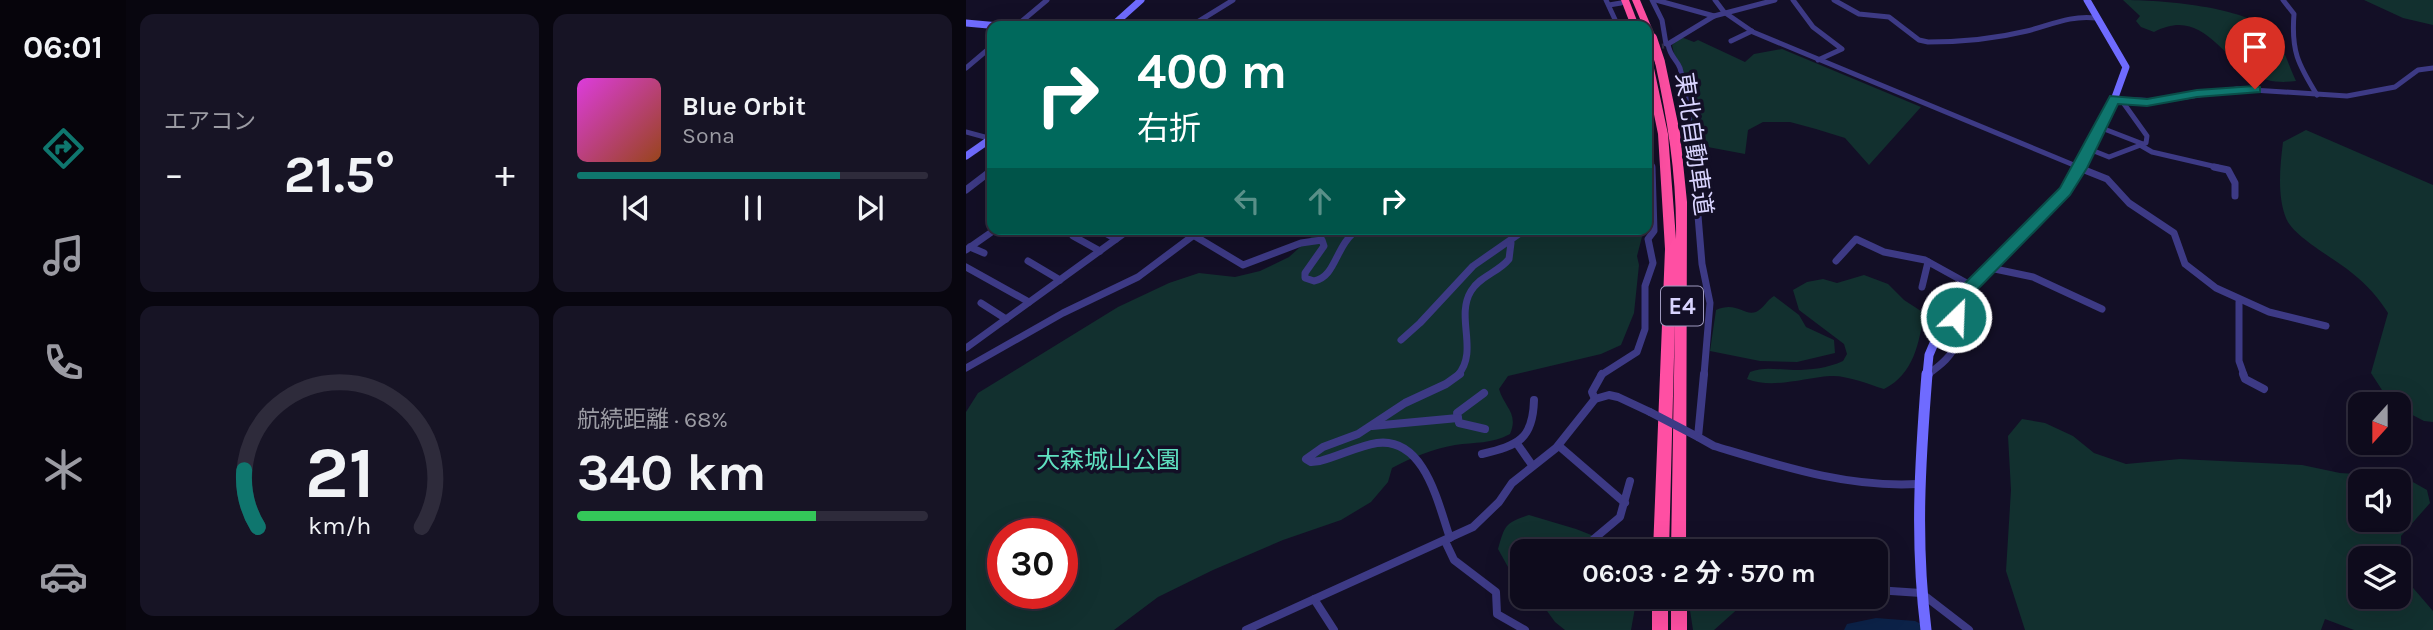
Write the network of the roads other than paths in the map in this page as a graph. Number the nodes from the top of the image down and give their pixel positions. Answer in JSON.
{"nodes":[{"id":1,"x":1047,"y":0,"type":"edge"},
{"id":2,"x":1141,"y":0,"type":"edge"},
{"id":3,"x":1233,"y":0,"type":"edge"},
{"id":4,"x":1636,"y":0,"type":"edge"},
{"id":5,"x":1654,"y":0,"type":"edge"},
{"id":6,"x":1715,"y":0,"type":"edge"},
{"id":7,"x":1775,"y":0,"type":"edge"},
{"id":8,"x":1793,"y":0,"type":"edge"},
{"id":9,"x":1834,"y":0,"type":"edge"},
{"id":10,"x":2088,"y":0,"type":"edge"},
{"id":11,"x":2283,"y":0,"type":"edge"},
{"id":12,"x":1623,"y":1,"type":"edge"},
{"id":13,"x":1607,"y":3,"type":"edge"},
{"id":14,"x":1724,"y":12,"type":"junction"},
{"id":15,"x":1714,"y":16,"type":"junction"},
{"id":16,"x":2096,"y":18,"type":"junction"},
{"id":17,"x":1022,"y":21,"type":"edge"},
{"id":18,"x":1118,"y":21,"type":"edge"},
{"id":19,"x":1199,"y":21,"type":"edge"},
{"id":20,"x":1616,"y":21,"type":"edge"},
{"id":21,"x":1633,"y":21,"type":"edge"},
{"id":22,"x":1645,"y":21,"type":"edge"},
{"id":23,"x":966,"y":23,"type":"edge"},
{"id":24,"x":987,"y":25,"type":"edge"},
{"id":25,"x":1752,"y":32,"type":"junction"},
{"id":26,"x":1652,"y":38,"type":"edge"},
{"id":27,"x":1731,"y":41,"type":"dead end"},
{"id":28,"x":1666,"y":45,"type":"junction"},
{"id":29,"x":987,"y":50,"type":"edge"},
{"id":30,"x":1817,"y":60,"type":"junction"},
{"id":31,"x":1652,"y":61,"type":"edge"},
{"id":32,"x":966,"y":68,"type":"edge"},
{"id":33,"x":2433,"y":68,"type":"edge"},
{"id":34,"x":2317,"y":95,"type":"junction"},
{"id":35,"x":2118,"y":100,"type":"junction"},
{"id":36,"x":2099,"y":127,"type":"junction"},
{"id":37,"x":966,"y":132,"type":"edge"},
{"id":38,"x":987,"y":138,"type":"edge"},
{"id":39,"x":987,"y":142,"type":"edge"},
{"id":40,"x":2142,"y":145,"type":"junction"},
{"id":41,"x":2089,"y":149,"type":"junction"},
{"id":42,"x":966,"y":156,"type":"edge"},
{"id":43,"x":2211,"y":157,"type":"dead end"},
{"id":44,"x":2179,"y":159,"type":"junction"},
{"id":45,"x":2206,"y":165,"type":"junction"},
{"id":46,"x":2080,"y":168,"type":"junction"},
{"id":47,"x":2184,"y":170,"type":"dead end"},
{"id":48,"x":1652,"y":172,"type":"edge"},
{"id":49,"x":987,"y":174,"type":"edge"},
{"id":50,"x":966,"y":190,"type":"edge"},
{"id":51,"x":2235,"y":196,"type":"dead end"},
{"id":52,"x":1652,"y":234,"type":"edge"},
{"id":53,"x":987,"y":235,"type":"edge"},
{"id":54,"x":1109,"y":235,"type":"edge"},
{"id":55,"x":1122,"y":235,"type":"edge"},
{"id":56,"x":1193,"y":235,"type":"edge"},
{"id":57,"x":1196,"y":235,"type":"edge"},
{"id":58,"x":1351,"y":235,"type":"edge"},
{"id":59,"x":1520,"y":235,"type":"edge"},
{"id":60,"x":1651,"y":235,"type":"edge"},
{"id":61,"x":1073,"y":236,"type":"dead end"},
{"id":62,"x":1116,"y":239,"type":"junction"},
{"id":63,"x":1511,"y":243,"type":"junction"},
{"id":64,"x":968,"y":248,"type":"edge"},
{"id":65,"x":1100,"y":251,"type":"junction"},
{"id":66,"x":984,"y":253,"type":"dead end"},
{"id":67,"x":1028,"y":261,"type":"dead end"},
{"id":68,"x":1836,"y":261,"type":"dead end"},
{"id":69,"x":1928,"y":262,"type":"junction"},
{"id":70,"x":966,"y":267,"type":"edge"},
{"id":71,"x":1990,"y":268,"type":"junction"},
{"id":72,"x":1060,"y":279,"type":"junction"},
{"id":73,"x":1922,"y":286,"type":"dead end"},
{"id":74,"x":1972,"y":286,"type":"junction"},
{"id":75,"x":1029,"y":302,"type":"junction"},
{"id":76,"x":2239,"y":302,"type":"junction"},
{"id":77,"x":981,"y":303,"type":"dead end"},
{"id":78,"x":1956,"y":303,"type":"junction"},
{"id":79,"x":2102,"y":309,"type":"dead end"},
{"id":80,"x":1006,"y":319,"type":"junction"},
{"id":81,"x":2326,"y":326,"type":"dead end"},
{"id":82,"x":1401,"y":341,"type":"dead end"},
{"id":83,"x":966,"y":348,"type":"edge"},
{"id":84,"x":966,"y":368,"type":"edge"},
{"id":85,"x":1927,"y":375,"type":"junction"},
{"id":86,"x":2264,"y":389,"type":"dead end"},
{"id":87,"x":1484,"y":393,"type":"dead end"},
{"id":88,"x":1595,"y":399,"type":"junction"},
{"id":89,"x":1534,"y":400,"type":"dead end"},
{"id":90,"x":1458,"y":418,"type":"junction"},
{"id":91,"x":1371,"y":426,"type":"junction"},
{"id":92,"x":1485,"y":429,"type":"dead end"},
{"id":93,"x":1698,"y":437,"type":"junction"},
{"id":94,"x":1518,"y":445,"type":"junction"},
{"id":95,"x":1559,"y":446,"type":"junction"},
{"id":96,"x":1482,"y":454,"type":"dead end"},
{"id":97,"x":1532,"y":465,"type":"junction"},
{"id":98,"x":1630,"y":481,"type":"dead end"},
{"id":99,"x":1918,"y":484,"type":"junction"},
{"id":100,"x":1625,"y":503,"type":"junction"},
{"id":101,"x":1594,"y":539,"type":"edge"},
{"id":102,"x":1661,"y":539,"type":"edge"},
{"id":103,"x":1679,"y":539,"type":"edge"},
{"id":104,"x":1447,"y":540,"type":"junction"},
{"id":105,"x":1888,"y":591,"type":"edge"},
{"id":106,"x":1921,"y":593,"type":"junction"},
{"id":107,"x":1314,"y":599,"type":"junction"},
{"id":108,"x":1660,"y":609,"type":"edge"},
{"id":109,"x":1679,"y":609,"type":"edge"},
{"id":110,"x":1246,"y":630,"type":"edge"},
{"id":111,"x":1334,"y":630,"type":"edge"},
{"id":112,"x":1525,"y":630,"type":"edge"},
{"id":113,"x":1660,"y":630,"type":"edge"},
{"id":114,"x":1679,"y":630,"type":"edge"},
{"id":115,"x":1926,"y":630,"type":"edge"},
{"id":116,"x":1969,"y":630,"type":"edge"}],
"edges":[{"from":1,"to":17,"type":"street"},
{"from":2,"to":18,"type":"street"},
{"from":3,"to":19,"type":"street"},
{"from":4,"to":22,"type":"highway","name":"東北自動車道","number":"E4","bridge":true},
{"from":5,"to":15,"type":"street"},
{"from":5,"to":28,"type":"street"},
{"from":6,"to":14,"type":"street"},
{"from":7,"to":14,"type":"street"},
{"from":8,"to":30,"type":"street"},
{"from":9,"to":16,"type":"street"},
{"from":10,"to":16,"type":"street"},
{"from":11,"to":34,"type":"street"},
{"from":12,"to":13,"type":"street"},
{"from":12,"to":21,"type":"highway"},
{"from":13,"to":20,"type":"street"},
{"from":14,"to":15,"type":"street"},
{"from":14,"to":25,"type":"street"},
{"from":15,"to":28,"type":"street"},
{"from":16,"to":35,"type":"street"},
{"from":23,"to":24,"type":"street"},
{"from":25,"to":27,"type":"street"},
{"from":25,"to":30,"type":"street"},
{"from":26,"to":31,"type":"highway","name":"東北自動車道","number":"E4","bridge":true},
{"from":28,"to":93,"type":"street"},
{"from":29,"to":32,"type":"street"},
{"from":30,"to":46,"type":"street"},
{"from":31,"to":102,"type":"highway","name":"東北自動車道","number":"E4"},
{"from":31,"to":103,"type":"highway","name":"東北自動車道","number":"E4"},
{"from":33,"to":34,"type":"street"},
{"from":34,"to":35,"type":"street"},
{"from":35,"to":36,"type":"street"},
{"from":35,"to":40,"type":"street"},
{"from":36,"to":40,"type":"street"},
{"from":36,"to":41,"type":"street"},
{"from":37,"to":38,"type":"street"},
{"from":39,"to":42,"type":"street"},
{"from":40,"to":41,"type":"street"},
{"from":40,"to":44,"type":"street"},
{"from":41,"to":46,"type":"street"},
{"from":43,"to":45,"type":"street"},
{"from":44,"to":45,"type":"street"},
{"from":44,"to":47,"type":"street"},
{"from":45,"to":51,"type":"street"},
{"from":46,"to":71,"type":"street"},
{"from":46,"to":76,"type":"street"},
{"from":48,"to":52,"type":"street"},
{"from":49,"to":50,"type":"street"},
{"from":53,"to":64,"type":"street"},
{"from":54,"to":62,"type":"street"},
{"from":55,"to":62,"type":"street"},
{"from":56,"to":84,"type":"street"},
{"from":57,"to":58,"type":"street"},
{"from":59,"to":63,"type":"street"},
{"from":60,"to":88,"type":"street"},
{"from":61,"to":65,"type":"street"},
{"from":62,"to":65,"type":"street"},
{"from":63,"to":82,"type":"street"},
{"from":63,"to":91,"type":"street"},
{"from":64,"to":66,"type":"street"},
{"from":65,"to":72,"type":"street"},
{"from":67,"to":72,"type":"street"},
{"from":68,"to":69,"type":"street"},
{"from":69,"to":73,"type":"street"},
{"from":69,"to":74,"type":"street"},
{"from":70,"to":75,"type":"street"},
{"from":71,"to":74,"type":"street"},
{"from":71,"to":79,"type":"street"},
{"from":72,"to":75,"type":"street"},
{"from":74,"to":78,"type":"street"},
{"from":75,"to":80,"type":"street"},
{"from":76,"to":81,"type":"street"},
{"from":76,"to":86,"type":"street"},
{"from":77,"to":80,"type":"street"},
{"from":78,"to":85,"type":"street"},
{"from":78,"to":85,"type":"street"},
{"from":80,"to":83,"type":"street"},
{"from":85,"to":99,"type":"street"},
{"from":87,"to":90,"type":"street"},
{"from":88,"to":93,"type":"street","bridge":true},
{"from":88,"to":95,"type":"street"},
{"from":89,"to":94,"type":"street"},
{"from":90,"to":91,"type":"street"},
{"from":90,"to":92,"type":"street"},
{"from":91,"to":104,"type":"street"},
{"from":93,"to":99,"type":"street"},
{"from":94,"to":96,"type":"street"},
{"from":94,"to":97,"type":"street"},
{"from":95,"to":97,"type":"street"},
{"from":95,"to":100,"type":"street"},
{"from":97,"to":104,"type":"street"},
{"from":98,"to":100,"type":"street"},
{"from":99,"to":106,"type":"street"},
{"from":100,"to":101,"type":"street"},
{"from":104,"to":107,"type":"street"},
{"from":104,"to":112,"type":"street"},
{"from":105,"to":106,"type":"street"},
{"from":106,"to":115,"type":"street"},
{"from":106,"to":116,"type":"street"},
{"from":107,"to":110,"type":"street"},
{"from":107,"to":111,"type":"street"},
{"from":108,"to":113,"type":"highway"},
{"from":109,"to":114,"type":"highway"}]}
